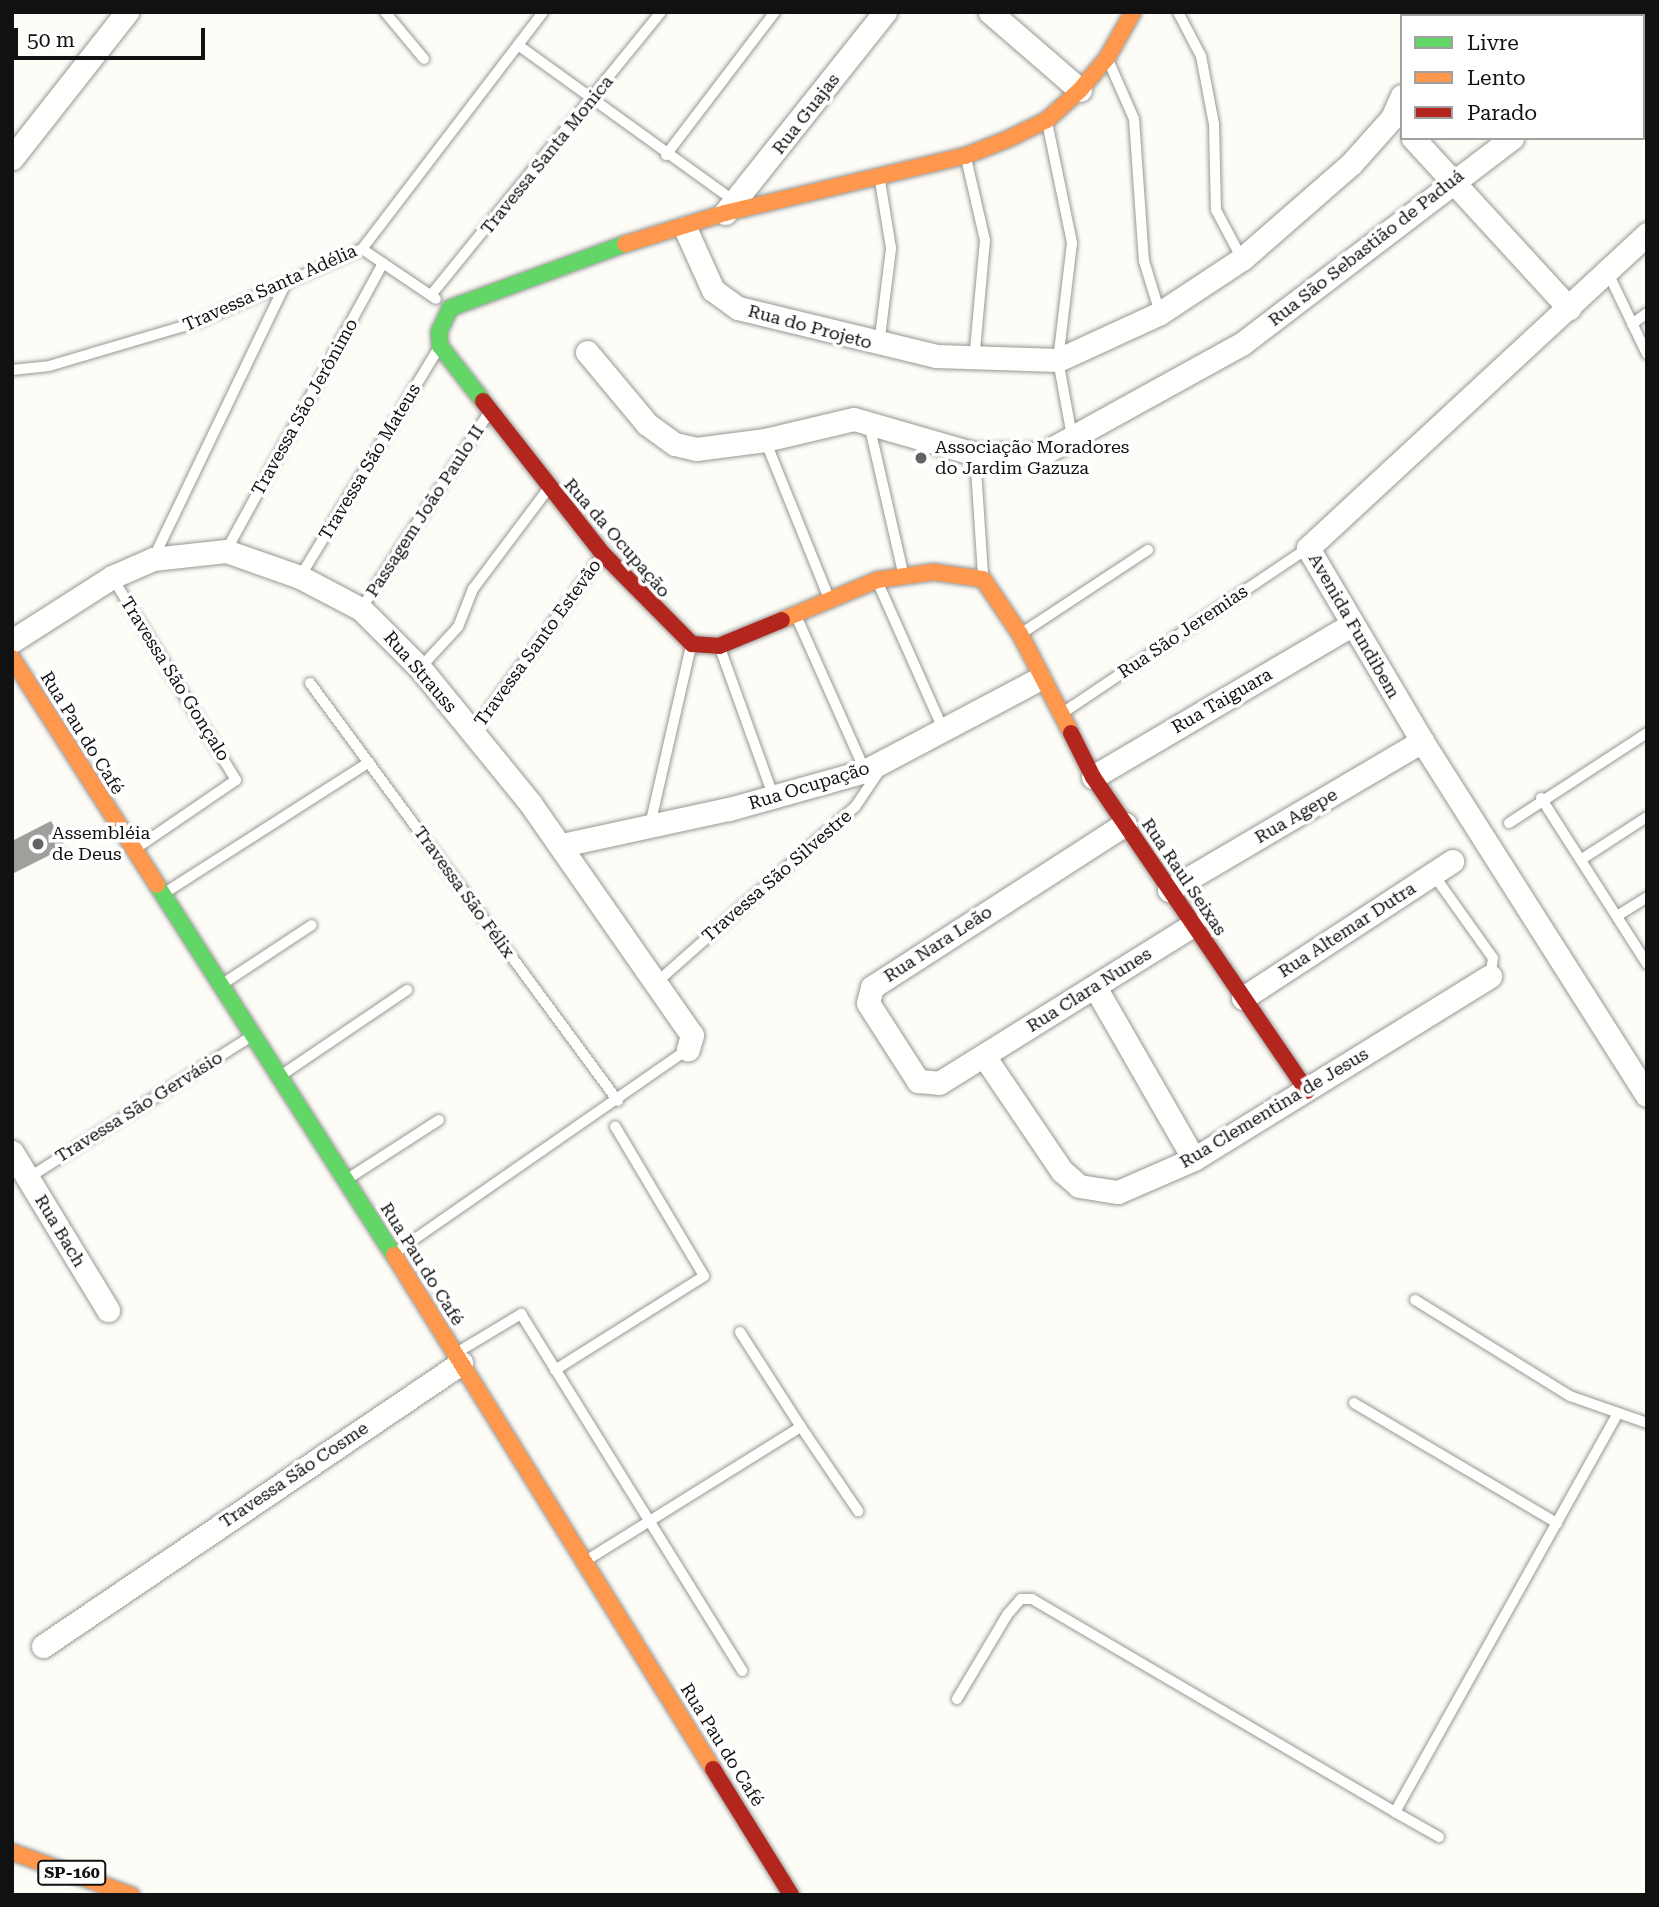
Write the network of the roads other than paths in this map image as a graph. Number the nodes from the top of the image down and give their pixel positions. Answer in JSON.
{"nodes":[{"id":1,"x":128,"y":12,"type":"edge"},
{"id":2,"x":385,"y":12,"type":"edge"},
{"id":3,"x":543,"y":12,"type":"edge"},
{"id":4,"x":662,"y":12,"type":"edge"},
{"id":5,"x":775,"y":12,"type":"edge"},
{"id":6,"x":885,"y":12,"type":"edge"},
{"id":7,"x":990,"y":12,"type":"edge"},
{"id":8,"x":1133,"y":12,"type":"edge"},
{"id":9,"x":1178,"y":12,"type":"edge"},
{"id":10,"x":518,"y":45,"type":"junction"},
{"id":11,"x":1107,"y":58,"type":"junction"},
{"id":12,"x":424,"y":60,"type":"dead end"},
{"id":13,"x":1080,"y":90,"type":"junction"},
{"id":14,"x":594,"y":100,"type":"junction"},
{"id":15,"x":1047,"y":120,"type":"junction"},
{"id":16,"x":1397,"y":123,"type":"edge"},
{"id":17,"x":1415,"y":140,"type":"edge"},
{"id":18,"x":1508,"y":140,"type":"edge"},
{"id":19,"x":666,"y":155,"type":"junction"},
{"id":20,"x":965,"y":156,"type":"junction"},
{"id":21,"x":12,"y":158,"type":"edge"},
{"id":22,"x":879,"y":175,"type":"junction"},
{"id":23,"x":1454,"y":179,"type":"junction"},
{"id":24,"x":731,"y":208,"type":"junction"},
{"id":25,"x":685,"y":228,"type":"junction"},
{"id":26,"x":1647,"y":234,"type":"edge"},
{"id":27,"x":362,"y":249,"type":"junction"},
{"id":28,"x":1242,"y":259,"type":"junction"},
{"id":29,"x":383,"y":263,"type":"junction"},
{"id":30,"x":1608,"y":273,"type":"junction"},
{"id":31,"x":286,"y":283,"type":"junction"},
{"id":32,"x":431,"y":295,"type":"junction"},
{"id":33,"x":450,"y":308,"type":"junction"},
{"id":34,"x":1569,"y":308,"type":"junction"},
{"id":35,"x":1160,"y":313,"type":"junction"},
{"id":36,"x":1647,"y":313,"type":"edge"},
{"id":37,"x":1632,"y":324,"type":"junction"},
{"id":38,"x":879,"y":345,"type":"junction"},
{"id":39,"x":440,"y":346,"type":"junction"},
{"id":40,"x":587,"y":352,"type":"dead end"},
{"id":41,"x":1647,"y":354,"type":"edge"},
{"id":42,"x":974,"y":360,"type":"junction"},
{"id":43,"x":1058,"y":360,"type":"junction"},
{"id":44,"x":12,"y":370,"type":"edge"},
{"id":45,"x":488,"y":414,"type":"junction"},
{"id":46,"x":868,"y":420,"type":"junction"},
{"id":47,"x":1072,"y":436,"type":"junction"},
{"id":48,"x":765,"y":440,"type":"junction"},
{"id":49,"x":975,"y":454,"type":"junction"},
{"id":50,"x":549,"y":488,"type":"junction"},
{"id":51,"x":1308,"y":548,"type":"junction"},
{"id":52,"x":1148,"y":550,"type":"dead end"},
{"id":53,"x":226,"y":551,"type":"junction"},
{"id":54,"x":603,"y":554,"type":"junction"},
{"id":55,"x":153,"y":559,"type":"junction"},
{"id":56,"x":904,"y":575,"type":"junction"},
{"id":57,"x":112,"y":577,"type":"junction"},
{"id":58,"x":300,"y":577,"type":"junction"},
{"id":59,"x":983,"y":579,"type":"junction"},
{"id":60,"x":877,"y":580,"type":"junction"},
{"id":61,"x":828,"y":596,"type":"junction"},
{"id":62,"x":361,"y":609,"type":"junction"},
{"id":63,"x":794,"y":612,"type":"junction"},
{"id":64,"x":1350,"y":625,"type":"junction"},
{"id":65,"x":1020,"y":634,"type":"junction"},
{"id":66,"x":12,"y":640,"type":"edge"},
{"id":67,"x":692,"y":644,"type":"junction"},
{"id":68,"x":719,"y":646,"type":"junction"},
{"id":69,"x":12,"y":658,"type":"edge"},
{"id":70,"x":420,"y":668,"type":"junction"},
{"id":71,"x":1039,"y":679,"type":"junction"},
{"id":72,"x":310,"y":682,"type":"dead end"},
{"id":73,"x":1059,"y":715,"type":"junction"},
{"id":74,"x":945,"y":732,"type":"junction"},
{"id":75,"x":472,"y":733,"type":"junction"},
{"id":76,"x":1647,"y":733,"type":"edge"},
{"id":77,"x":1422,"y":741,"type":"junction"},
{"id":78,"x":887,"y":761,"type":"junction"},
{"id":79,"x":369,"y":762,"type":"junction"},
{"id":80,"x":865,"y":771,"type":"junction"},
{"id":81,"x":1093,"y":776,"type":"junction"},
{"id":82,"x":774,"y":797,"type":"junction"},
{"id":83,"x":1541,"y":798,"type":"junction"},
{"id":84,"x":1647,"y":817,"type":"edge"},
{"id":85,"x":1125,"y":824,"type":"junction"},
{"id":86,"x":1509,"y":824,"type":"dead end"},
{"id":87,"x":650,"y":826,"type":"junction"},
{"id":88,"x":562,"y":845,"type":"junction"},
{"id":89,"x":133,"y":850,"type":"junction"},
{"id":90,"x":1582,"y":859,"type":"junction"},
{"id":91,"x":1452,"y":861,"type":"dead end"},
{"id":92,"x":1433,"y":874,"type":"junction"},
{"id":93,"x":1169,"y":890,"type":"junction"},
{"id":94,"x":160,"y":895,"type":"junction"},
{"id":95,"x":1647,"y":897,"type":"edge"},
{"id":96,"x":1617,"y":916,"type":"junction"},
{"id":97,"x":312,"y":925,"type":"dead end"},
{"id":98,"x":1193,"y":925,"type":"junction"},
{"id":99,"x":1647,"y":964,"type":"edge"},
{"id":100,"x":1490,"y":976,"type":"joint"},
{"id":101,"x":657,"y":982,"type":"junction"},
{"id":102,"x":219,"y":986,"type":"junction"},
{"id":103,"x":1095,"y":987,"type":"junction"},
{"id":104,"x":407,"y":990,"type":"dead end"},
{"id":105,"x":1243,"y":998,"type":"junction"},
{"id":106,"x":251,"y":1036,"type":"junction"},
{"id":107,"x":688,"y":1049,"type":"joint"},
{"id":108,"x":984,"y":1056,"type":"junction"},
{"id":109,"x":278,"y":1077,"type":"junction"},
{"id":110,"x":1307,"y":1091,"type":"junction"},
{"id":111,"x":1647,"y":1095,"type":"edge"},
{"id":112,"x":618,"y":1101,"type":"junction"},
{"id":113,"x":439,"y":1120,"type":"dead end"},
{"id":114,"x":615,"y":1126,"type":"dead end"},
{"id":115,"x":12,"y":1152,"type":"edge"},
{"id":116,"x":1194,"y":1159,"type":"junction"},
{"id":117,"x":346,"y":1180,"type":"junction"},
{"id":118,"x":20,"y":1183,"type":"edge"},
{"id":119,"x":394,"y":1254,"type":"junction"},
{"id":120,"x":1415,"y":1300,"type":"dead end"},
{"id":121,"x":108,"y":1310,"type":"dead end"},
{"id":122,"x":740,"y":1332,"type":"dead end"},
{"id":123,"x":458,"y":1358,"type":"junction"},
{"id":124,"x":555,"y":1370,"type":"junction"},
{"id":125,"x":1354,"y":1403,"type":"dead end"},
{"id":126,"x":1618,"y":1413,"type":"junction"},
{"id":127,"x":1647,"y":1423,"type":"edge"},
{"id":128,"x":801,"y":1427,"type":"junction"},
{"id":129,"x":858,"y":1511,"type":"dead end"},
{"id":130,"x":648,"y":1522,"type":"junction"},
{"id":131,"x":1557,"y":1523,"type":"junction"},
{"id":132,"x":584,"y":1561,"type":"junction"},
{"id":133,"x":43,"y":1646,"type":"dead end"},
{"id":134,"x":743,"y":1671,"type":"dead end"},
{"id":135,"x":957,"y":1699,"type":"dead end"},
{"id":136,"x":1395,"y":1812,"type":"junction"},
{"id":137,"x":1439,"y":1837,"type":"dead end"},
{"id":138,"x":12,"y":1852,"type":"edge"},
{"id":139,"x":131,"y":1895,"type":"edge"},
{"id":140,"x":790,"y":1895,"type":"edge"}],
"edges":[{"from":1,"to":21,"type":"street"},
{"from":2,"to":12,"type":"lane"},
{"from":3,"to":10,"type":"lane","name":"Travessa Santa Adélia"},
{"from":4,"to":14,"type":"lane","name":"Travessa Santa Monica"},
{"from":5,"to":19,"type":"lane"},
{"from":6,"to":24,"type":"street","name":"Rua Guajas"},
{"from":7,"to":13,"type":"street"},
{"from":8,"to":11,"type":"main road"},
{"from":9,"to":28,"type":"lane"},
{"from":10,"to":14,"type":"lane"},
{"from":10,"to":27,"type":"lane","name":"Travessa Santa Adélia"},
{"from":11,"to":13,"type":"main road"},
{"from":11,"to":35,"type":"lane"},
{"from":13,"to":15,"type":"main road"},
{"from":14,"to":19,"type":"lane"},
{"from":14,"to":32,"type":"lane","name":"Travessa Santa Monica"},
{"from":15,"to":20,"type":"main road"},
{"from":15,"to":43,"type":"lane"},
{"from":16,"to":28,"type":"street","name":"Rua do Projeto"},
{"from":17,"to":23,"type":"street"},
{"from":18,"to":23,"type":"street","name":"Rua São Sebastião de Paduá"},
{"from":19,"to":24,"type":"lane"},
{"from":20,"to":22,"type":"main road"},
{"from":20,"to":42,"type":"lane"},
{"from":22,"to":24,"type":"main road"},
{"from":22,"to":38,"type":"lane"},
{"from":23,"to":34,"type":"street"},
{"from":23,"to":47,"type":"street","name":"Rua São Sebastião de Paduá"},
{"from":24,"to":25,"type":"main road"},
{"from":25,"to":33,"type":"main road"},
{"from":25,"to":38,"type":"street","name":"Rua do Projeto"},
{"from":26,"to":30,"type":"street","name":"Avenida Fundibem"},
{"from":27,"to":29,"type":"lane"},
{"from":27,"to":31,"type":"lane","name":"Travessa Santa Adélia"},
{"from":28,"to":35,"type":"street","name":"Rua do Projeto"},
{"from":29,"to":32,"type":"lane"},
{"from":29,"to":53,"type":"lane","name":"Travessa São Jerônimo"},
{"from":30,"to":34,"type":"street","name":"Avenida Fundibem"},
{"from":30,"to":37,"type":"lane"},
{"from":31,"to":44,"type":"lane","name":"Travessa Santa Adélia"},
{"from":31,"to":55,"type":"lane"},
{"from":32,"to":33,"type":"lane"},
{"from":33,"to":39,"type":"main road"},
{"from":34,"to":51,"type":"street","name":"Avenida Fundibem"},
{"from":35,"to":43,"type":"street","name":"Rua do Projeto"},
{"from":36,"to":37,"type":"lane"},
{"from":37,"to":41,"type":"lane"},
{"from":38,"to":42,"type":"street","name":"Rua do Projeto"},
{"from":39,"to":45,"type":"main road","name":"Rua da Ocupação"},
{"from":39,"to":58,"type":"lane","name":"Travessa São Mateus"},
{"from":40,"to":48,"type":"street"},
{"from":42,"to":43,"type":"street","name":"Rua do Projeto"},
{"from":43,"to":47,"type":"lane"},
{"from":45,"to":50,"type":"main road","name":"Rua da Ocupação"},
{"from":45,"to":62,"type":"lane","name":"Passagem João Paulo II"},
{"from":46,"to":48,"type":"street"},
{"from":46,"to":49,"type":"street","name":"Rua São Sebastião de Paduá"},
{"from":46,"to":56,"type":"lane"},
{"from":47,"to":49,"type":"street","name":"Rua São Sebastião de Paduá"},
{"from":48,"to":61,"type":"lane"},
{"from":49,"to":59,"type":"lane"},
{"from":50,"to":54,"type":"main road","name":"Rua da Ocupação"},
{"from":50,"to":70,"type":"lane"},
{"from":51,"to":64,"type":"street","name":"Avenida Fundibem"},
{"from":51,"to":73,"type":"lane","name":"Rua São Jeremias"},
{"from":52,"to":65,"type":"lane"},
{"from":53,"to":55,"type":"street","name":"Rua Strauss"},
{"from":53,"to":58,"type":"street","name":"Rua Strauss"},
{"from":54,"to":67,"type":"main road","name":"Rua da Ocupação"},
{"from":54,"to":75,"type":"lane","name":"Travessa Santo Estevão"},
{"from":55,"to":57,"type":"street","name":"Rua Strauss"},
{"from":56,"to":59,"type":"main road"},
{"from":56,"to":60,"type":"main road"},
{"from":57,"to":66,"type":"street","name":"Rua Strauss"},
{"from":57,"to":89,"type":"lane","name":"Travessa São Gonçalo"},
{"from":58,"to":62,"type":"street","name":"Rua Strauss"},
{"from":59,"to":65,"type":"main road"},
{"from":60,"to":61,"type":"main road"},
{"from":60,"to":74,"type":"lane"},
{"from":61,"to":63,"type":"main road"},
{"from":62,"to":70,"type":"street","name":"Rua Strauss"},
{"from":63,"to":68,"type":"main road"},
{"from":63,"to":80,"type":"lane"},
{"from":64,"to":77,"type":"street","name":"Avenida Fundibem"},
{"from":64,"to":81,"type":"street","name":"Rua Taiguara"},
{"from":65,"to":71,"type":"main road"},
{"from":67,"to":68,"type":"main road"},
{"from":67,"to":87,"type":"lane"},
{"from":68,"to":82,"type":"lane"},
{"from":69,"to":89,"type":"main road","name":"Rua Pau do Café"},
{"from":70,"to":75,"type":"street","name":"Rua Strauss"},
{"from":71,"to":73,"type":"main road","name":"Rua Raul Seixas"},
{"from":71,"to":74,"type":"street","name":"Rua Ocupação"},
{"from":72,"to":79,"type":"lane","name":"Travessa São Félix"},
{"from":73,"to":81,"type":"main road","name":"Rua Raul Seixas"},
{"from":74,"to":78,"type":"street","name":"Rua Ocupação"},
{"from":75,"to":88,"type":"street","name":"Rua Strauss"},
{"from":76,"to":83,"type":"lane"},
{"from":77,"to":93,"type":"street","name":"Rua Agepe"},
{"from":77,"to":111,"type":"street","name":"Avenida Fundibem"},
{"from":78,"to":80,"type":"street","name":"Rua Ocupação"},
{"from":78,"to":101,"type":"lane","name":"Travessa São Silvestre"},
{"from":79,"to":94,"type":"lane"},
{"from":79,"to":112,"type":"lane","name":"Travessa São Félix"},
{"from":80,"to":82,"type":"street","name":"Rua Ocupação"},
{"from":81,"to":85,"type":"main road","name":"Rua Raul Seixas"},
{"from":82,"to":87,"type":"street","name":"Rua Ocupação"},
{"from":83,"to":86,"type":"lane"},
{"from":83,"to":90,"type":"lane"},
{"from":84,"to":90,"type":"lane"},
{"from":85,"to":93,"type":"main road","name":"Rua Raul Seixas"},
{"from":85,"to":108,"type":"street","name":"Rua Nara Leão"},
{"from":87,"to":88,"type":"street","name":"Rua Ocupação"},
{"from":88,"to":101,"type":"street","name":"Rua Strauss"},
{"from":89,"to":94,"type":"main road","name":"Rua Pau do Café"},
{"from":90,"to":96,"type":"lane"},
{"from":91,"to":92,"type":"street","name":"Rua Altemar Dutra"},
{"from":92,"to":100,"type":"lane"},
{"from":92,"to":105,"type":"street","name":"Rua Altemar Dutra"},
{"from":93,"to":98,"type":"main road","name":"Rua Raul Seixas"},
{"from":94,"to":102,"type":"main road","name":"Rua Pau do Café"},
{"from":95,"to":96,"type":"lane"},
{"from":96,"to":99,"type":"lane"},
{"from":97,"to":102,"type":"lane"},
{"from":98,"to":103,"type":"street","name":"Rua Clara Nunes"},
{"from":98,"to":105,"type":"main road","name":"Rua Raul Seixas"},
{"from":100,"to":110,"type":"street","name":"Rua Clementina de Jesus"},
{"from":101,"to":107,"type":"street","name":"Rua Strauss"},
{"from":102,"to":106,"type":"main road","name":"Rua Pau do Café"},
{"from":103,"to":108,"type":"street","name":"Rua Clara Nunes"},
{"from":103,"to":116,"type":"street"},
{"from":104,"to":109,"type":"lane"},
{"from":105,"to":110,"type":"main road","name":"Rua Raul Seixas"},
{"from":106,"to":109,"type":"main road","name":"Rua Pau do Café"},
{"from":106,"to":118,"type":"lane","name":"Travessa São Gervásio"},
{"from":107,"to":112,"type":"lane"},
{"from":108,"to":116,"type":"street","name":"Rua Clementina de Jesus"},
{"from":109,"to":117,"type":"main road","name":"Rua Pau do Café"},
{"from":110,"to":116,"type":"street","name":"Rua Clementina de Jesus"},
{"from":112,"to":119,"type":"lane"},
{"from":113,"to":117,"type":"lane"},
{"from":114,"to":124,"type":"lane"},
{"from":115,"to":118,"type":"street","name":"Rua Bach"},
{"from":117,"to":119,"type":"main road","name":"Rua Pau do Café"},
{"from":118,"to":121,"type":"street","name":"Rua Bach"},
{"from":119,"to":123,"type":"main road","name":"Rua Pau do Café"},
{"from":120,"to":126,"type":"lane"},
{"from":122,"to":128,"type":"lane"},
{"from":123,"to":124,"type":"lane"},
{"from":123,"to":132,"type":"main road","name":"Rua Pau do Café"},
{"from":123,"to":133,"type":"street","name":"Travessa São Cosme"},
{"from":124,"to":130,"type":"lane"},
{"from":125,"to":131,"type":"lane"},
{"from":126,"to":127,"type":"lane"},
{"from":126,"to":131,"type":"lane"},
{"from":128,"to":129,"type":"lane"},
{"from":128,"to":130,"type":"lane"},
{"from":130,"to":132,"type":"lane"},
{"from":130,"to":134,"type":"lane"},
{"from":131,"to":136,"type":"lane"},
{"from":132,"to":140,"type":"main road","name":"Rua Pau do Café"},
{"from":135,"to":136,"type":"lane"},
{"from":136,"to":137,"type":"lane"},
{"from":138,"to":139,"type":"main road","number":"SP-160"}]}
